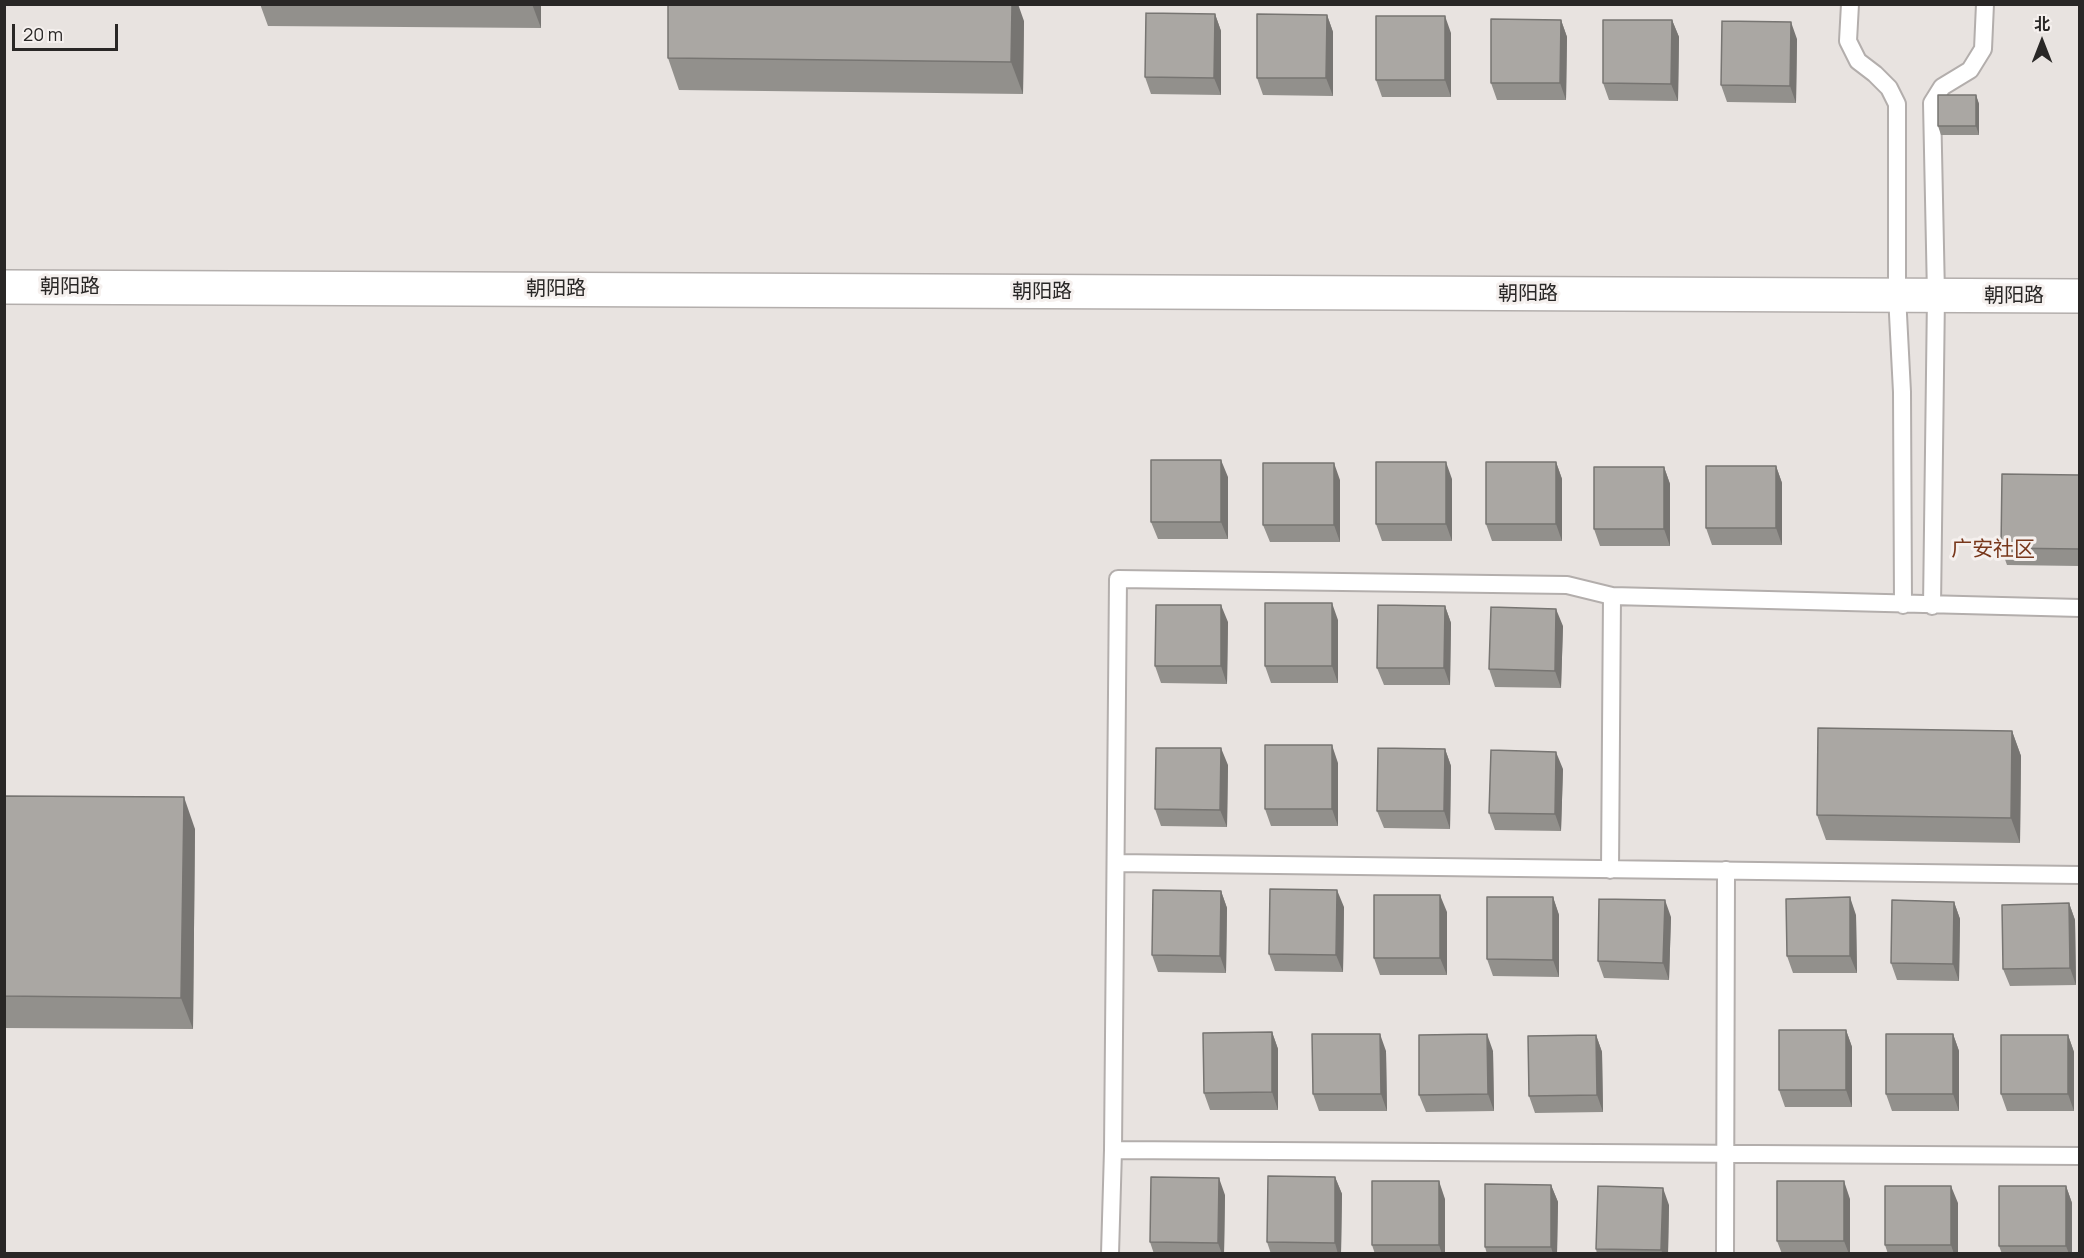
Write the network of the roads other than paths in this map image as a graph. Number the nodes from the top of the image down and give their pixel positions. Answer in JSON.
{"nodes":[{"id":1,"x":1850,"y":4,"type":"edge"},
{"id":2,"x":1985,"y":4,"type":"edge"},
{"id":3,"x":4,"y":287,"type":"edge"},
{"id":4,"x":1897,"y":295,"type":"junction"},
{"id":5,"x":1936,"y":295,"type":"junction"},
{"id":6,"x":2079,"y":296,"type":"edge"},
{"id":7,"x":1612,"y":596,"type":"junction"},
{"id":8,"x":1903,"y":605,"type":"junction"},
{"id":9,"x":1932,"y":606,"type":"junction"},
{"id":10,"x":2079,"y":608,"type":"edge"},
{"id":11,"x":1116,"y":863,"type":"junction"},
{"id":12,"x":1610,"y":870,"type":"junction"},
{"id":13,"x":1726,"y":870,"type":"junction"},
{"id":14,"x":2079,"y":875,"type":"edge"},
{"id":15,"x":1113,"y":1150,"type":"junction"},
{"id":16,"x":1725,"y":1154,"type":"junction"},
{"id":17,"x":2079,"y":1156,"type":"edge"},
{"id":18,"x":1110,"y":1254,"type":"edge"},
{"id":19,"x":1725,"y":1254,"type":"edge"}],
"edges":[{"from":1,"to":4,"type":"lane"},
{"from":2,"to":5,"type":"lane"},
{"from":3,"to":4,"type":"main road","name":"朝阳路"},
{"from":4,"to":5,"type":"main road","name":"朝阳路"},
{"from":4,"to":8,"type":"lane"},
{"from":5,"to":6,"type":"main road","name":"朝阳路"},
{"from":5,"to":9,"type":"lane"},
{"from":7,"to":8,"type":"lane"},
{"from":7,"to":11,"type":"lane"},
{"from":7,"to":12,"type":"lane"},
{"from":8,"to":9,"type":"lane"},
{"from":9,"to":10,"type":"lane"},
{"from":11,"to":12,"type":"lane"},
{"from":11,"to":15,"type":"lane"},
{"from":12,"to":13,"type":"lane"},
{"from":13,"to":14,"type":"lane"},
{"from":13,"to":16,"type":"lane"},
{"from":15,"to":16,"type":"lane"},
{"from":15,"to":18,"type":"lane"},
{"from":16,"to":17,"type":"lane"},
{"from":16,"to":19,"type":"lane"}]}
